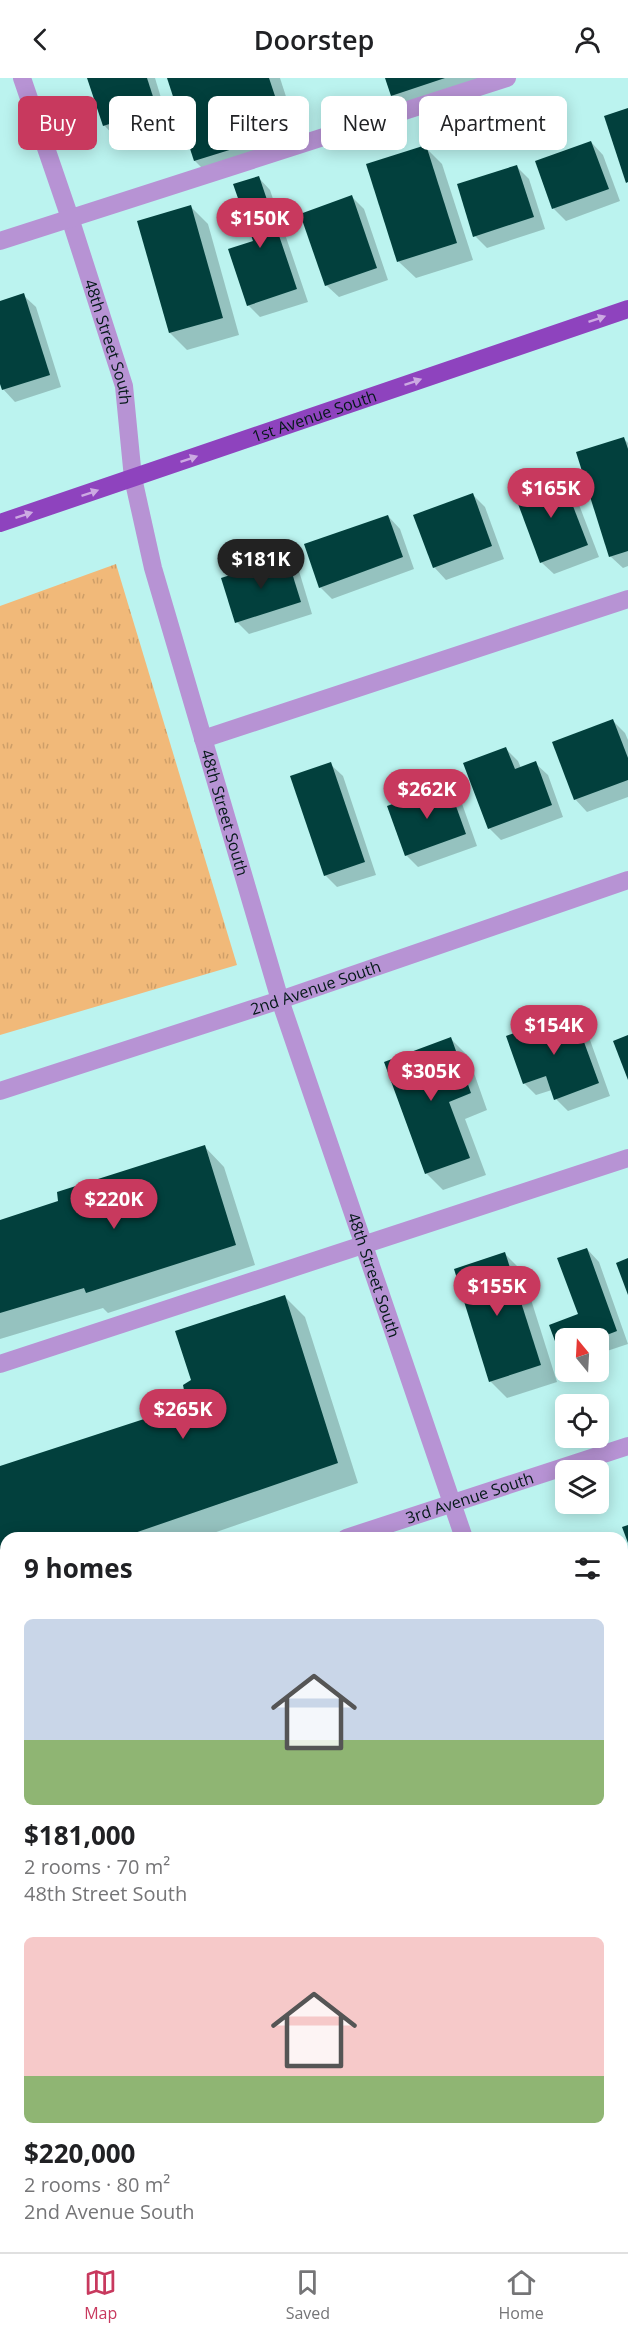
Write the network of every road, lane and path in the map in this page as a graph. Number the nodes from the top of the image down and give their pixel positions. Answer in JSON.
{"nodes":[{"id":1,"x":22,"y":78,"type":"edge"},
{"id":2,"x":507,"y":78,"type":"edge"},
{"id":3,"x":70,"y":218,"type":"junction"},
{"id":4,"x":0,"y":241,"type":"edge"},
{"id":5,"x":628,"y":309,"type":"edge"},
{"id":6,"x":133,"y":478,"type":"junction"},
{"id":7,"x":0,"y":523,"type":"edge"},
{"id":8,"x":628,"y":599,"type":"edge"},
{"id":9,"x":203,"y":739,"type":"junction"},
{"id":10,"x":628,"y":880,"type":"edge"},
{"id":11,"x":280,"y":1000,"type":"junction"},
{"id":12,"x":0,"y":1091,"type":"edge"},
{"id":13,"x":628,"y":1158,"type":"edge"},
{"id":14,"x":364,"y":1245,"type":"junction"},
{"id":15,"x":0,"y":1364,"type":"edge"},
{"id":16,"x":628,"y":1446,"type":"edge"},
{"id":17,"x":452,"y":1503,"type":"junction"},
{"id":18,"x":364,"y":1532,"type":"edge"},
{"id":19,"x":462,"y":1532,"type":"edge"}],
"edges":[{"from":1,"to":3,"type":"street","name":"48th Street South"},
{"from":2,"to":3,"type":"street"},
{"from":3,"to":4,"type":"street"},
{"from":3,"to":6,"type":"street","name":"48th Street South"},
{"from":6,"to":5,"type":"main road","name":"1st Avenue South","one_way":true},
{"from":7,"to":6,"type":"main road","name":"1st Avenue South","one_way":true},
{"from":6,"to":9,"type":"street","name":"48th Street South"},
{"from":8,"to":9,"type":"street"},
{"from":9,"to":11,"type":"street","name":"48th Street South"},
{"from":10,"to":11,"type":"street","name":"2nd Avenue South"},
{"from":11,"to":12,"type":"street","name":"2nd Avenue South"},
{"from":11,"to":14,"type":"street","name":"48th Street South"},
{"from":13,"to":14,"type":"street"},
{"from":14,"to":15,"type":"street"},
{"from":14,"to":17,"type":"street","name":"48th Street South"},
{"from":16,"to":17,"type":"street","name":"3rd Avenue South"},
{"from":17,"to":18,"type":"street","name":"3rd Avenue South"},
{"from":17,"to":19,"type":"street","name":"48th Street South"}]}
